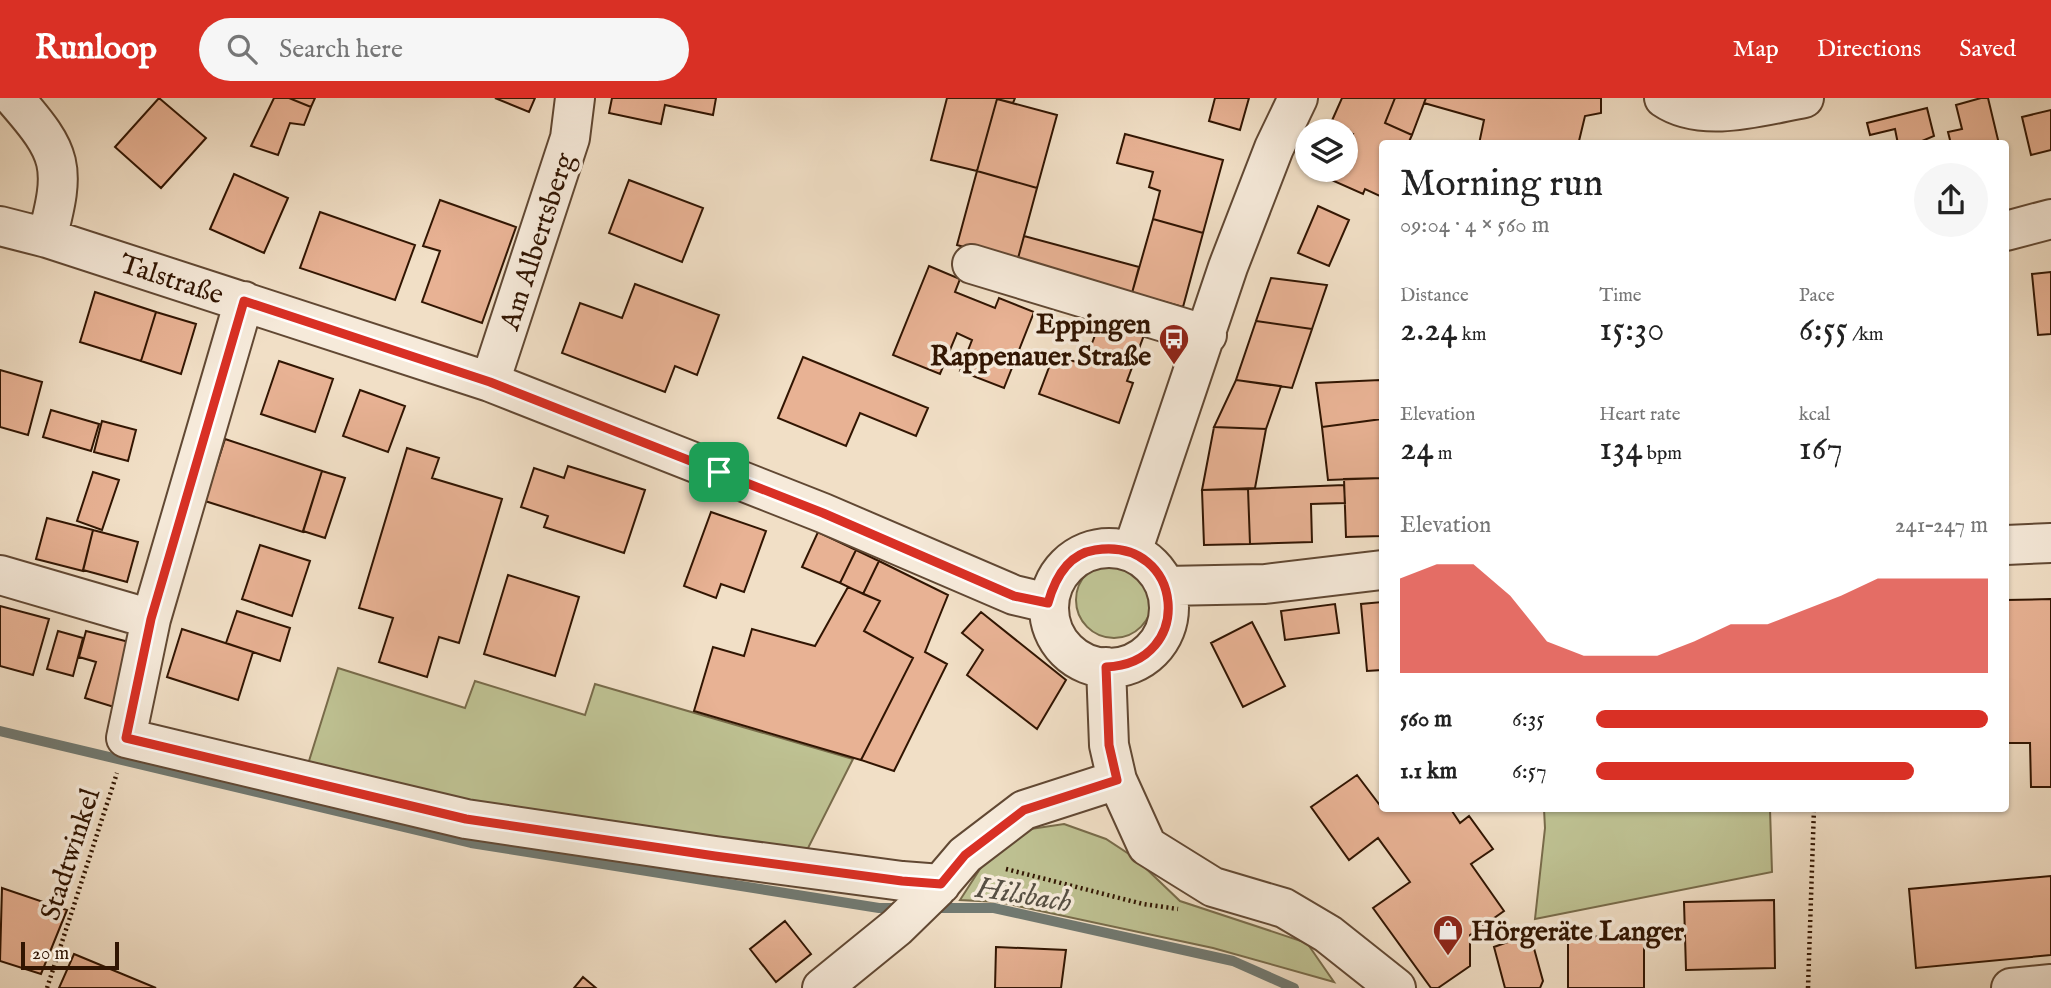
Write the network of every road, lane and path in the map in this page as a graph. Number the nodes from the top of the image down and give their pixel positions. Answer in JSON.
{"nodes":[{"id":1,"x":14,"y":98,"type":"edge"},
{"id":2,"x":575,"y":98,"type":"edge"},
{"id":3,"x":1298,"y":98,"type":"edge"},
{"id":4,"x":1664,"y":98,"type":"edge"},
{"id":5,"x":1804,"y":98,"type":"edge"},
{"id":6,"x":2051,"y":219,"type":"edge"},
{"id":7,"x":0,"y":226,"type":"edge"},
{"id":8,"x":2009,"y":229,"type":"edge"},
{"id":9,"x":47,"y":238,"type":"junction"},
{"id":10,"x":972,"y":264,"type":"dead end"},
{"id":11,"x":244,"y":301,"type":"junction"},
{"id":12,"x":1207,"y":335,"type":"junction"},
{"id":13,"x":490,"y":382,"type":"junction"},
{"id":14,"x":2051,"y":543,"type":"edge"},
{"id":15,"x":2009,"y":545,"type":"edge"},
{"id":16,"x":1132,"y":552,"type":"junction"},
{"id":17,"x":1379,"y":570,"type":"edge"},
{"id":18,"x":0,"y":575,"type":"edge"},
{"id":19,"x":1166,"y":586,"type":"junction"},
{"id":20,"x":1048,"y":603,"type":"junction"},
{"id":21,"x":151,"y":619,"type":"junction"},
{"id":22,"x":1106,"y":667,"type":"junction"},
{"id":23,"x":122,"y":755,"type":"junction"},
{"id":24,"x":1117,"y":780,"type":"junction"},
{"id":25,"x":1814,"y":812,"type":"edge"},
{"id":26,"x":965,"y":855,"type":"junction"},
{"id":27,"x":939,"y":886,"type":"junction"},
{"id":28,"x":1213,"y":887,"type":"junction"},
{"id":29,"x":1358,"y":975,"type":"edge"},
{"id":30,"x":2051,"y":984,"type":"edge"},
{"id":31,"x":829,"y":986,"type":"edge"},
{"id":32,"x":47,"y":988,"type":"edge"},
{"id":33,"x":1396,"y":988,"type":"edge"},
{"id":34,"x":1808,"y":988,"type":"edge"},
{"id":35,"x":2011,"y":988,"type":"edge"}],
"edges":[{"from":1,"to":9,"type":"street"},
{"from":2,"to":13,"type":"street","name":"Am Albertsberg"},
{"from":3,"to":12,"type":"street"},
{"from":4,"to":5,"type":"street"},
{"from":6,"to":8,"type":"street"},
{"from":7,"to":9,"type":"street","name":"Talstraße"},
{"from":9,"to":11,"type":"street","name":"Talstraße"},
{"from":10,"to":12,"type":"street"},
{"from":11,"to":13,"type":"street","name":"Talstraße"},
{"from":11,"to":21,"type":"street"},
{"from":12,"to":16,"type":"street"},
{"from":13,"to":20,"type":"street","name":"Talstraße"},
{"from":14,"to":15,"type":"street"},
{"from":16,"to":19,"type":"street"},
{"from":16,"to":20,"type":"street"},
{"from":17,"to":19,"type":"street"},
{"from":18,"to":21,"type":"street"},
{"from":19,"to":22,"type":"street"},
{"from":20,"to":22,"type":"street"},
{"from":21,"to":23,"type":"street"},
{"from":22,"to":24,"type":"street"},
{"from":23,"to":27,"type":"street"},
{"from":23,"to":32,"type":"path","name":"Stadtwinkel"},
{"from":24,"to":26,"type":"street"},
{"from":24,"to":28,"type":"street"},
{"from":25,"to":34,"type":"path"},
{"from":26,"to":27,"type":"street"},
{"from":26,"to":28,"type":"path"},
{"from":27,"to":31,"type":"street"},
{"from":28,"to":29,"type":"street"},
{"from":29,"to":33,"type":"street"},
{"from":30,"to":35,"type":"street"}]}
